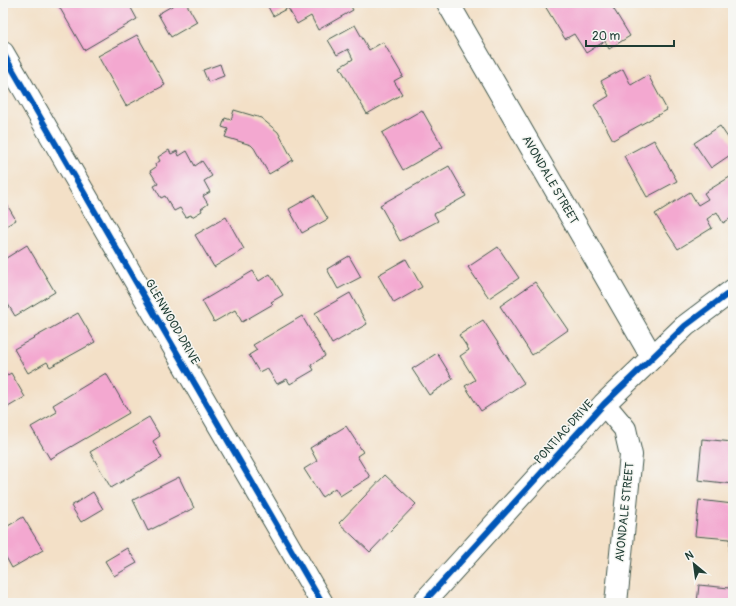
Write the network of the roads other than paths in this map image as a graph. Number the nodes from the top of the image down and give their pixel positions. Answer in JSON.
{"nodes":[{"id":1,"x":448,"y":3,"type":"edge"},
{"id":2,"x":3,"y":53,"type":"edge"},
{"id":3,"x":733,"y":290,"type":"edge"},
{"id":4,"x":652,"y":357,"type":"junction"},
{"id":5,"x":604,"y":404,"type":"junction"},
{"id":6,"x":322,"y":603,"type":"edge"},
{"id":7,"x":423,"y":603,"type":"edge"},
{"id":8,"x":616,"y":603,"type":"edge"}],
"edges":[{"from":1,"to":4,"type":"street","name":"AVONDALE STREET"},
{"from":2,"to":6,"type":"street","name":"GLENWOOD DRIVE"},
{"from":3,"to":4,"type":"street","name":"PONTIAC DRIVE"},
{"from":4,"to":5,"type":"street","name":"PONTIAC DRIVE"},
{"from":5,"to":7,"type":"street","name":"PONTIAC DRIVE"},
{"from":5,"to":8,"type":"street","name":"AVONDALE STREET"}]}
